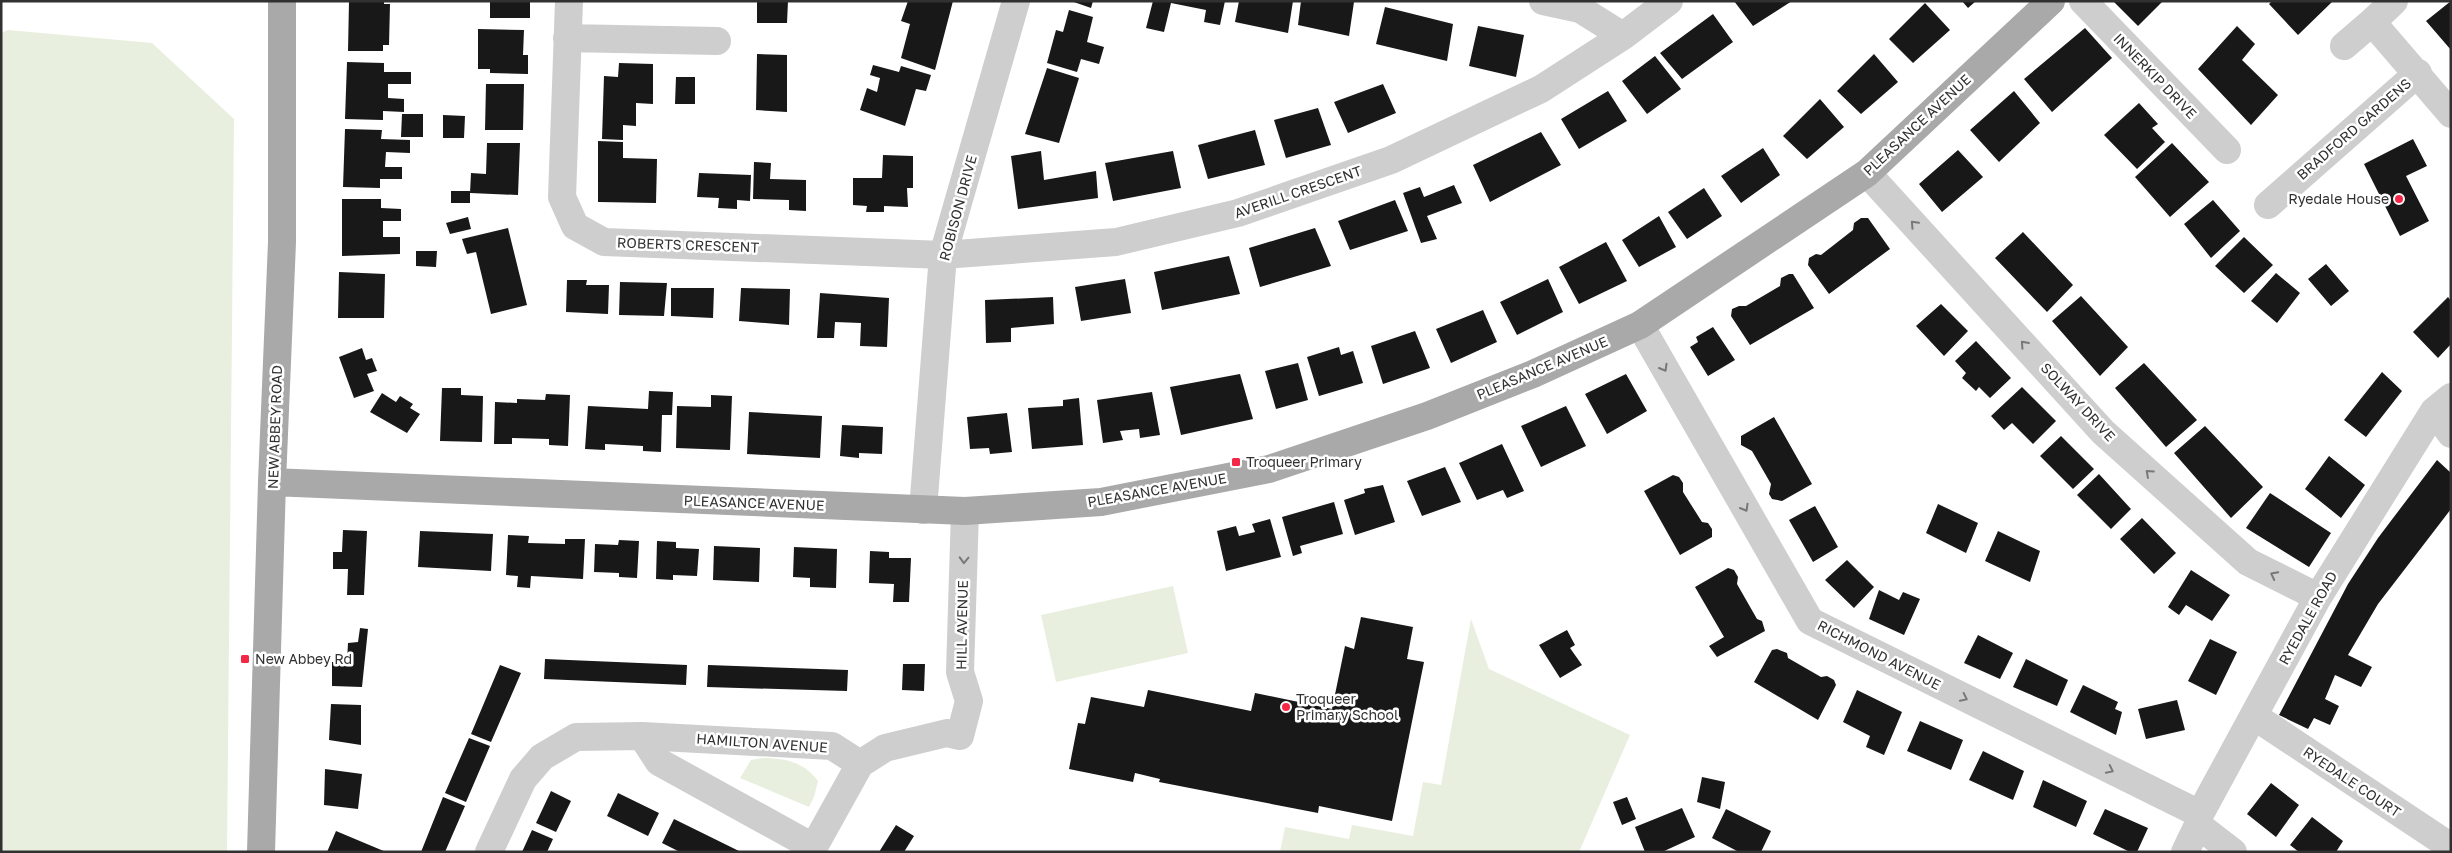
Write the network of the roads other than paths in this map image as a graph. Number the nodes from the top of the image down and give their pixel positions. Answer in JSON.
{"nodes":[{"id":1,"x":282,"y":1,"type":"edge"},
{"id":2,"x":569,"y":1,"type":"edge"},
{"id":3,"x":1016,"y":1,"type":"edge"},
{"id":4,"x":1544,"y":1,"type":"edge"},
{"id":5,"x":1668,"y":1,"type":"edge"},
{"id":6,"x":2051,"y":1,"type":"edge"},
{"id":7,"x":2082,"y":1,"type":"edge"},
{"id":8,"x":2394,"y":1,"type":"edge"},
{"id":9,"x":2372,"y":22,"type":"junction"},
{"id":10,"x":1623,"y":36,"type":"junction"},
{"id":11,"x":567,"y":38,"type":"junction"},
{"id":12,"x":718,"y":41,"type":"dead end"},
{"id":13,"x":2344,"y":46,"type":"dead end"},
{"id":14,"x":2418,"y":73,"type":"junction"},
{"id":15,"x":2451,"y":114,"type":"edge"},
{"id":16,"x":2227,"y":150,"type":"dead end"},
{"id":17,"x":1867,"y":173,"type":"junction"},
{"id":18,"x":2268,"y":204,"type":"dead end"},
{"id":19,"x":943,"y":255,"type":"junction"},
{"id":20,"x":1640,"y":325,"type":"junction"},
{"id":21,"x":2442,"y":404,"type":"edge"},
{"id":22,"x":2451,"y":434,"type":"edge"},
{"id":23,"x":272,"y":482,"type":"junction"},
{"id":24,"x":923,"y":510,"type":"junction"},
{"id":25,"x":966,"y":511,"type":"junction"},
{"id":26,"x":2318,"y":598,"type":"junction"},
{"id":27,"x":2254,"y":716,"type":"junction"},
{"id":28,"x":642,"y":736,"type":"junction"},
{"id":29,"x":860,"y":764,"type":"junction"},
{"id":30,"x":2199,"y":820,"type":"junction"},
{"id":31,"x":2451,"y":847,"type":"edge"},
{"id":32,"x":812,"y":849,"type":"edge"},
{"id":33,"x":261,"y":852,"type":"edge"},
{"id":34,"x":489,"y":852,"type":"edge"},
{"id":35,"x":2185,"y":852,"type":"edge"},
{"id":36,"x":2233,"y":852,"type":"edge"}],
"edges":[{"from":1,"to":23,"type":"main road","name":"NEW ABBEY ROAD"},
{"from":2,"to":11,"type":"street","name":"ROBERTS CRESCENT"},
{"from":3,"to":19,"type":"street","name":"ROBISON DRIVE"},
{"from":4,"to":10,"type":"street"},
{"from":5,"to":10,"type":"street","name":"AVERILL CRESCENT"},
{"from":6,"to":17,"type":"main road","name":"PLEASANCE AVENUE"},
{"from":7,"to":16,"type":"street","name":"INNERKIP DRIVE"},
{"from":8,"to":9,"type":"street"},
{"from":9,"to":13,"type":"street"},
{"from":9,"to":14,"type":"street","name":"BRADFORD GARDENS"},
{"from":10,"to":19,"type":"street","name":"AVERILL CRESCENT"},
{"from":11,"to":12,"type":"street"},
{"from":11,"to":19,"type":"street","name":"ROBERTS CRESCENT"},
{"from":14,"to":15,"type":"street","name":"BRADFORD GARDENS"},
{"from":14,"to":18,"type":"street","name":"BRADFORD GARDENS"},
{"from":17,"to":20,"type":"main road","name":"PLEASANCE AVENUE"},
{"from":26,"to":17,"type":"street","name":"SOLWAY DRIVE","one_way":true},
{"from":19,"to":24,"type":"street","name":"ROBISON DRIVE"},
{"from":20,"to":25,"type":"main road","name":"PLEASANCE AVENUE"},
{"from":20,"to":30,"type":"street","name":"RICHMOND AVENUE","one_way":true},
{"from":21,"to":22,"type":"street"},
{"from":21,"to":26,"type":"street","name":"RYEDALE ROAD"},
{"from":23,"to":24,"type":"main road","name":"PLEASANCE AVENUE"},
{"from":23,"to":33,"type":"main road","name":"NEW ABBEY ROAD"},
{"from":24,"to":25,"type":"main road","name":"PLEASANCE AVENUE"},
{"from":25,"to":29,"type":"street","name":"HILL AVENUE","one_way":true},
{"from":26,"to":27,"type":"street","name":"RYEDALE ROAD"},
{"from":27,"to":30,"type":"street","name":"RYEDALE ROAD"},
{"from":27,"to":31,"type":"street","name":"RYEDALE COURT"},
{"from":28,"to":29,"type":"street","name":"HAMILTON AVENUE"},
{"from":28,"to":32,"type":"street"},
{"from":28,"to":34,"type":"street","name":"HAMILTON AVENUE"},
{"from":29,"to":32,"type":"street"},
{"from":30,"to":35,"type":"street","name":"RYEDALE ROAD"},
{"from":30,"to":36,"type":"street","name":"RICHMOND AVENUE"}]}
